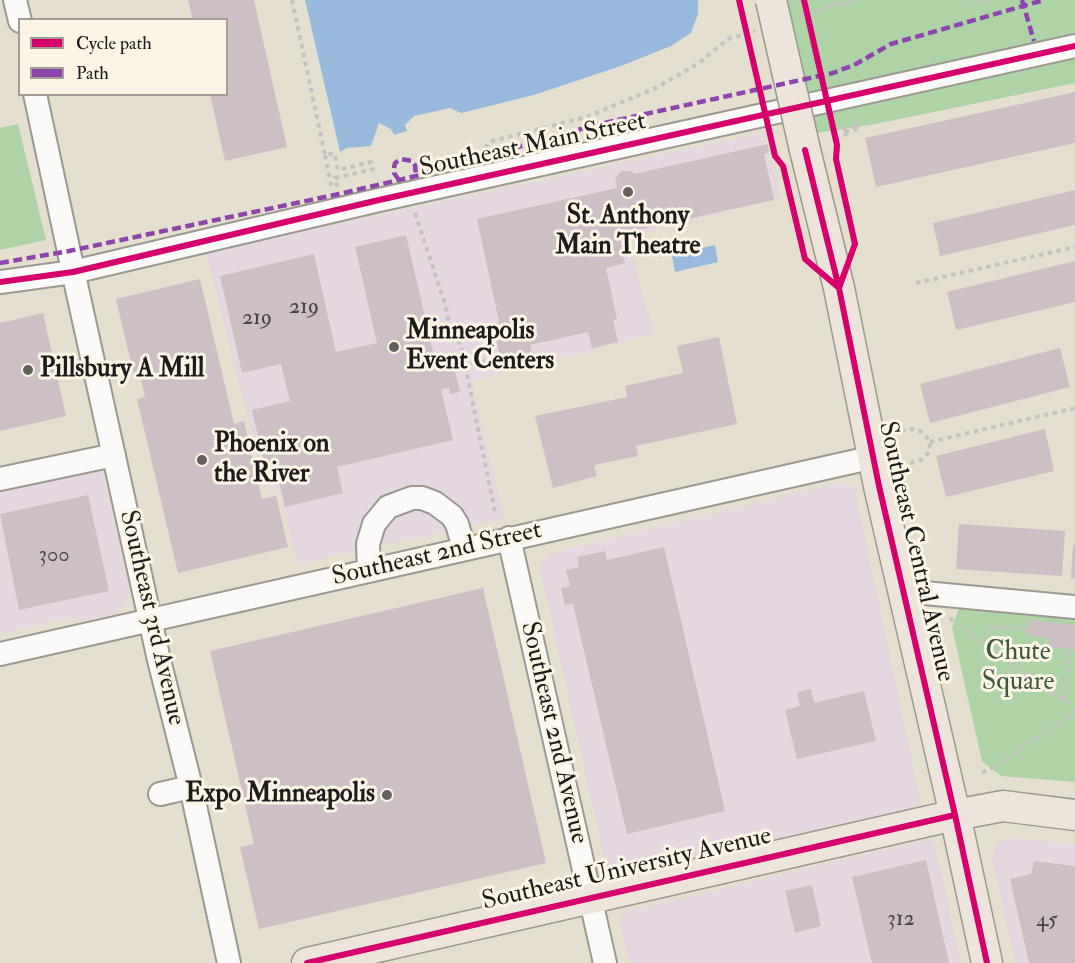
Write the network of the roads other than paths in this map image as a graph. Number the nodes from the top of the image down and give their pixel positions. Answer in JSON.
{"nodes":[{"id":1,"x":15,"y":0,"type":"edge"},
{"id":2,"x":781,"y":10,"type":"edge"},
{"id":3,"x":19,"y":18,"type":"edge"},
{"id":4,"x":1075,"y":46,"type":"edge"},
{"id":5,"x":35,"y":96,"type":"edge"},
{"id":6,"x":73,"y":272,"type":"junction"},
{"id":7,"x":0,"y":282,"type":"edge"},
{"id":8,"x":114,"y":455,"type":"junction"},
{"id":9,"x":874,"y":457,"type":"junction"},
{"id":10,"x":0,"y":479,"type":"edge"},
{"id":11,"x":509,"y":538,"type":"junction"},
{"id":12,"x":464,"y":548,"type":"junction"},
{"id":13,"x":369,"y":570,"type":"junction"},
{"id":14,"x":903,"y":591,"type":"junction"},
{"id":15,"x":1075,"y":607,"type":"edge"},
{"id":16,"x":151,"y":620,"type":"junction"},
{"id":17,"x":0,"y":654,"type":"edge"},
{"id":18,"x":191,"y":787,"type":"junction"},
{"id":19,"x":160,"y":794,"type":"dead end"},
{"id":20,"x":1075,"y":814,"type":"edge"},
{"id":21,"x":955,"y":815,"type":"junction"},
{"id":22,"x":590,"y":898,"type":"junction"},
{"id":23,"x":229,"y":963,"type":"edge"},
{"id":24,"x":307,"y":963,"type":"edge"},
{"id":25,"x":605,"y":963,"type":"edge"},
{"id":26,"x":987,"y":963,"type":"edge"}],
"edges":[{"from":1,"to":3,"type":"street"},
{"from":2,"to":9,"type":"main road","name":"Southeast Central Avenue","bridge":true},
{"from":4,"to":6,"type":"street","name":"Southeast Main Street"},
{"from":5,"to":6,"type":"street","name":"Southeast 3rd Avenue"},
{"from":6,"to":7,"type":"street","name":"Southeast Main Street"},
{"from":6,"to":8,"type":"street","name":"Southeast 3rd Avenue"},
{"from":8,"to":10,"type":"street"},
{"from":8,"to":16,"type":"street","name":"Southeast 3rd Avenue"},
{"from":9,"to":11,"type":"street","name":"Southeast 2nd Street"},
{"from":9,"to":14,"type":"main road","name":"Southeast Central Avenue"},
{"from":11,"to":12,"type":"street","name":"Southeast 2nd Street"},
{"from":11,"to":22,"type":"street","name":"Southeast 2nd Avenue"},
{"from":12,"to":13,"type":"street","name":"Southeast 2nd Street"},
{"from":12,"to":13,"type":"street"},
{"from":13,"to":16,"type":"street","name":"Southeast 2nd Street"},
{"from":14,"to":15,"type":"street"},
{"from":14,"to":21,"type":"main road","name":"Southeast Central Avenue"},
{"from":16,"to":17,"type":"street","name":"Southeast 2nd Street"},
{"from":16,"to":18,"type":"street","name":"Southeast 3rd Avenue"},
{"from":18,"to":19,"type":"street"},
{"from":18,"to":23,"type":"street","name":"Southeast 3rd Avenue"},
{"from":20,"to":21,"type":"main road","name":"Southeast University Avenue"},
{"from":21,"to":22,"type":"main road","name":"Southeast University Avenue"},
{"from":21,"to":26,"type":"main road","name":"Southeast Central Avenue"},
{"from":22,"to":24,"type":"main road","name":"Southeast University Avenue"},
{"from":22,"to":25,"type":"street","name":"Southeast 2nd Avenue"}]}
